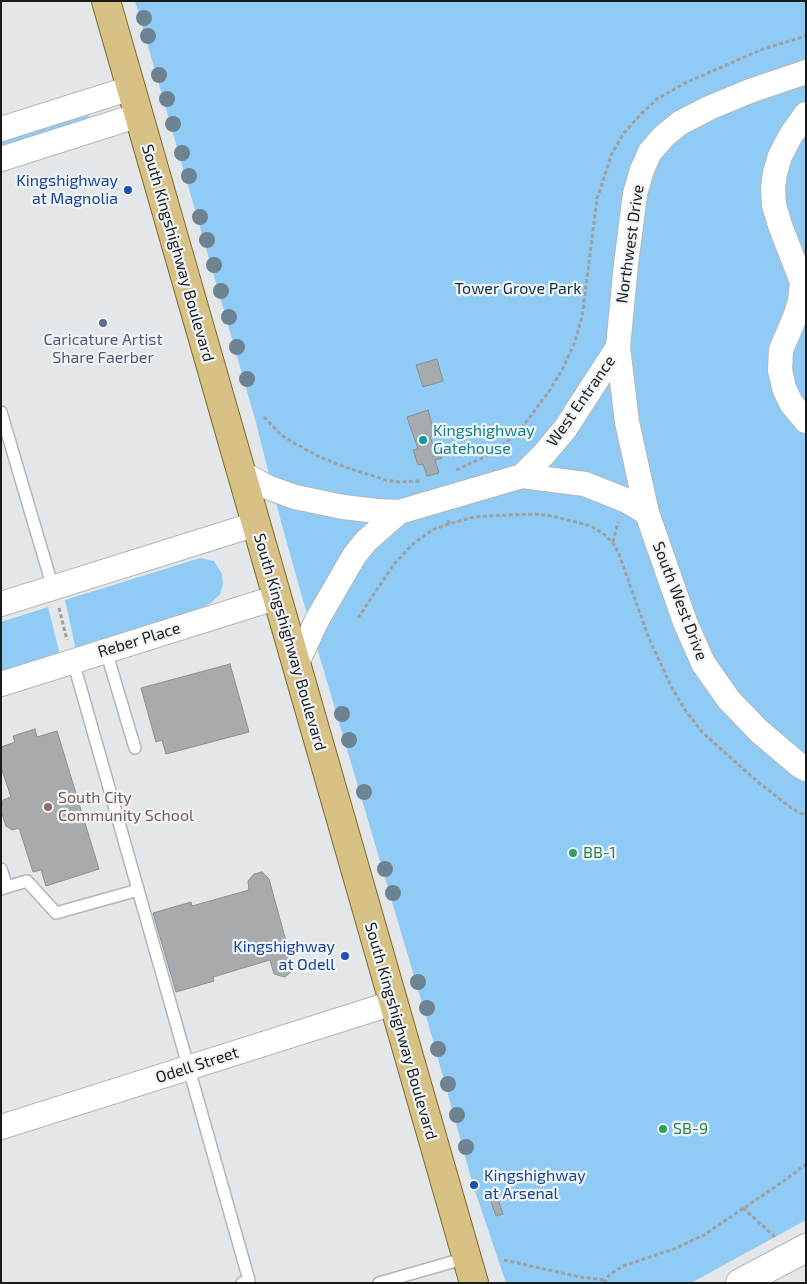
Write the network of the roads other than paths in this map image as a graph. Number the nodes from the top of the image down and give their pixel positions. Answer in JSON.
{"nodes":[{"id":1,"x":106,"y":1,"type":"edge"},
{"id":2,"x":806,"y":72,"type":"edge"},
{"id":3,"x":131,"y":88,"type":"junction"},
{"id":4,"x":806,"y":114,"type":"edge"},
{"id":5,"x":139,"y":115,"type":"junction"},
{"id":6,"x":1,"y":129,"type":"edge"},
{"id":7,"x":1,"y":159,"type":"edge"},
{"id":8,"x":804,"y":283,"type":"edge"},
{"id":9,"x":618,"y":348,"type":"junction"},
{"id":10,"x":1,"y":412,"type":"edge"},
{"id":11,"x":806,"y":421,"type":"edge"},
{"id":12,"x":242,"y":473,"type":"junction"},
{"id":13,"x":522,"y":476,"type":"junction"},
{"id":14,"x":399,"y":512,"type":"junction"},
{"id":15,"x":647,"y":513,"type":"junction"},
{"id":16,"x":256,"y":524,"type":"junction"},
{"id":17,"x":53,"y":588,"type":"junction"},
{"id":18,"x":278,"y":597,"type":"junction"},
{"id":19,"x":1,"y":604,"type":"edge"},
{"id":20,"x":106,"y":651,"type":"junction"},
{"id":21,"x":73,"y":661,"type":"junction"},
{"id":22,"x":296,"y":665,"type":"junction"},
{"id":23,"x":1,"y":684,"type":"edge"},
{"id":24,"x":135,"y":748,"type":"dead end"},
{"id":25,"x":806,"y":769,"type":"edge"},
{"id":26,"x":1,"y":869,"type":"edge"},
{"id":27,"x":4,"y":888,"type":"edge"},
{"id":28,"x":138,"y":890,"type":"junction"},
{"id":29,"x":393,"y":1002,"type":"junction"},
{"id":30,"x":189,"y":1068,"type":"junction"},
{"id":31,"x":1,"y":1127,"type":"edge"},
{"id":32,"x":804,"y":1254,"type":"edge"},
{"id":33,"x":472,"y":1276,"type":"edge"},
{"id":34,"x":387,"y":1282,"type":"edge"},
{"id":35,"x":242,"y":1283,"type":"edge"},
{"id":36,"x":740,"y":1283,"type":"edge"}],
"edges":[{"from":1,"to":3,"type":"main road","name":"South Kingshighway Boulevard"},
{"from":2,"to":9,"type":"street","name":"Northwest Drive"},
{"from":3,"to":5,"type":"main road","name":"South Kingshighway Boulevard"},
{"from":3,"to":6,"type":"street"},
{"from":4,"to":8,"type":"street"},
{"from":5,"to":7,"type":"street"},
{"from":5,"to":12,"type":"main road","name":"South Kingshighway Boulevard"},
{"from":8,"to":11,"type":"street"},
{"from":9,"to":13,"type":"street","name":"West Entrance"},
{"from":9,"to":15,"type":"street","name":"Northwest Drive"},
{"from":10,"to":17,"type":"lane"},
{"from":12,"to":14,"type":"street","name":"West Entrance"},
{"from":12,"to":16,"type":"main road","name":"South Kingshighway Boulevard"},
{"from":13,"to":14,"type":"street","name":"West Entrance"},
{"from":13,"to":15,"type":"street","name":"West Entrance"},
{"from":14,"to":22,"type":"street","name":"West Entrance"},
{"from":15,"to":25,"type":"street","name":"South West Drive"},
{"from":16,"to":17,"type":"street"},
{"from":16,"to":18,"type":"main road","name":"South Kingshighway Boulevard"},
{"from":17,"to":19,"type":"street"},
{"from":18,"to":20,"type":"street","name":"Reber Place"},
{"from":18,"to":22,"type":"main road","name":"South Kingshighway Boulevard"},
{"from":20,"to":21,"type":"street","name":"Reber Place"},
{"from":20,"to":24,"type":"lane"},
{"from":21,"to":23,"type":"street","name":"Reber Place"},
{"from":21,"to":28,"type":"lane"},
{"from":22,"to":29,"type":"main road","name":"South Kingshighway Boulevard"},
{"from":26,"to":27,"type":"lane"},
{"from":27,"to":28,"type":"lane"},
{"from":28,"to":30,"type":"lane"},
{"from":29,"to":30,"type":"street","name":"Odell Street"},
{"from":29,"to":33,"type":"main road","name":"South Kingshighway Boulevard"},
{"from":30,"to":31,"type":"street","name":"Odell Street"},
{"from":30,"to":35,"type":"lane"},
{"from":32,"to":36,"type":"main road"},
{"from":33,"to":34,"type":"lane"}]}
